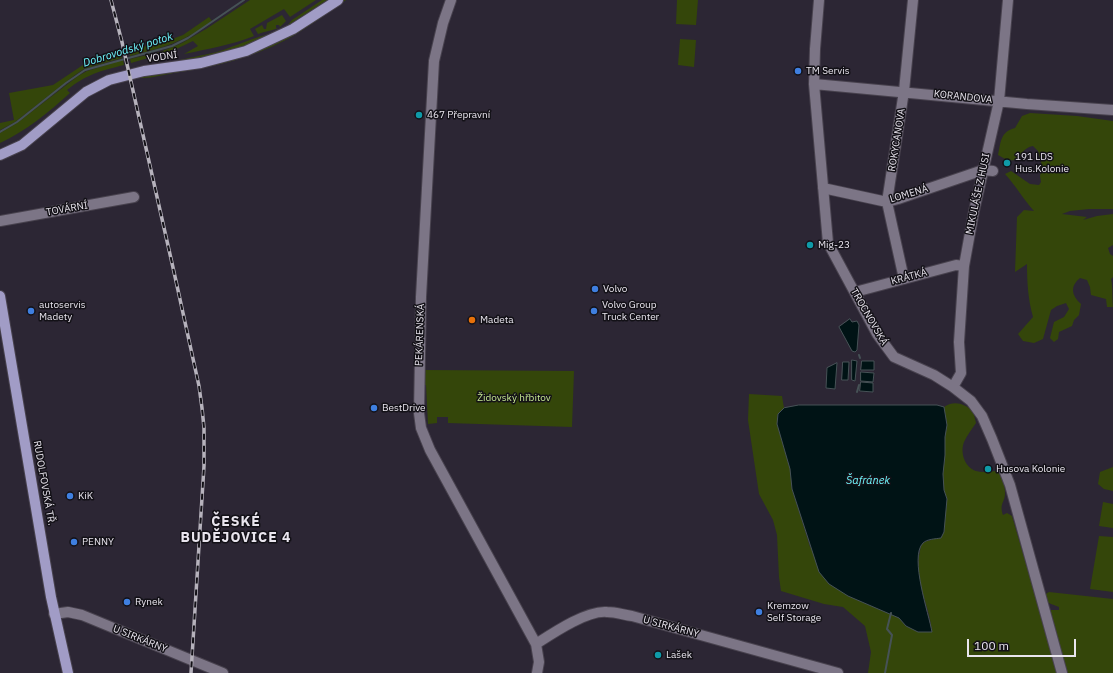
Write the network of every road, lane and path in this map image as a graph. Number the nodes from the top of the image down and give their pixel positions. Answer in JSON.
{"nodes":[{"id":1,"x":338,"y":0,"type":"edge"},
{"id":2,"x":451,"y":0,"type":"edge"},
{"id":3,"x":819,"y":0,"type":"edge"},
{"id":4,"x":913,"y":0,"type":"edge"},
{"id":5,"x":1008,"y":0,"type":"edge"},
{"id":6,"x":814,"y":84,"type":"junction"},
{"id":7,"x":904,"y":91,"type":"junction"},
{"id":8,"x":999,"y":101,"type":"junction"},
{"id":9,"x":1113,"y":110,"type":"edge"},
{"id":10,"x":0,"y":155,"type":"edge"},
{"id":11,"x":988,"y":170,"type":"junction"},
{"id":12,"x":823,"y":188,"type":"junction"},
{"id":13,"x":134,"y":197,"type":"dead end"},
{"id":14,"x":887,"y":202,"type":"junction"},
{"id":15,"x":0,"y":222,"type":"edge"},
{"id":16,"x":964,"y":266,"type":"junction"},
{"id":17,"x":904,"y":279,"type":"junction"},
{"id":18,"x":855,"y":292,"type":"junction"},
{"id":19,"x":0,"y":296,"type":"edge"},
{"id":20,"x":953,"y":387,"type":"junction"},
{"id":21,"x":54,"y":614,"type":"junction"},
{"id":22,"x":536,"y":644,"type":"junction"},
{"id":23,"x":68,"y":673,"type":"edge"},
{"id":24,"x":223,"y":673,"type":"edge"},
{"id":25,"x":537,"y":673,"type":"edge"},
{"id":26,"x":838,"y":673,"type":"edge"},
{"id":27,"x":1062,"y":673,"type":"edge"}],
"edges":[{"from":1,"to":10,"type":"main road","name":"VODNÍ"},
{"from":2,"to":22,"type":"street","name":"PEKÁRENSKÁ"},
{"from":3,"to":6,"type":"street","name":"TROCNOVSKÁ"},
{"from":4,"to":7,"type":"street","name":"ROKYCANOVA"},
{"from":5,"to":8,"type":"street","name":"MIKULÁŠE Z HUSI"},
{"from":6,"to":7,"type":"street","name":"KORANDOVA"},
{"from":6,"to":12,"type":"street","name":"TROCNOVSKÁ"},
{"from":7,"to":8,"type":"street","name":"KORANDOVA"},
{"from":7,"to":14,"type":"street","name":"ROKYCANOVA"},
{"from":8,"to":9,"type":"street","name":"KORANDOVA"},
{"from":8,"to":11,"type":"street","name":"MIKULÁŠE Z HUSI"},
{"from":11,"to":14,"type":"street","name":"LOMENÁ"},
{"from":11,"to":16,"type":"street","name":"MIKULÁŠE Z HUSI"},
{"from":12,"to":14,"type":"street","name":"LOMENÁ"},
{"from":12,"to":18,"type":"street","name":"TROCNOVSKÁ"},
{"from":13,"to":15,"type":"street","name":"TOVÁRNÍ"},
{"from":14,"to":17,"type":"street","name":"ROKYCANOVA"},
{"from":16,"to":17,"type":"street","name":"KRÁTKÁ"},
{"from":16,"to":20,"type":"street","name":"MIKULÁŠE Z HUSI"},
{"from":17,"to":18,"type":"street","name":"KRÁTKÁ"},
{"from":18,"to":20,"type":"street","name":"TROCNOVSKÁ"},
{"from":19,"to":21,"type":"main road","name":"RUDOLFOVSKÁ TŘ."},
{"from":20,"to":27,"type":"street","name":"TROCNOVSKÁ"},
{"from":21,"to":23,"type":"main road","name":"RUDOLFOVSKÁ TŘ."},
{"from":21,"to":24,"type":"street","name":"U SIRKÁRNY"},
{"from":22,"to":25,"type":"street"},
{"from":22,"to":26,"type":"street","name":"U SIRKÁRNY"}]}
